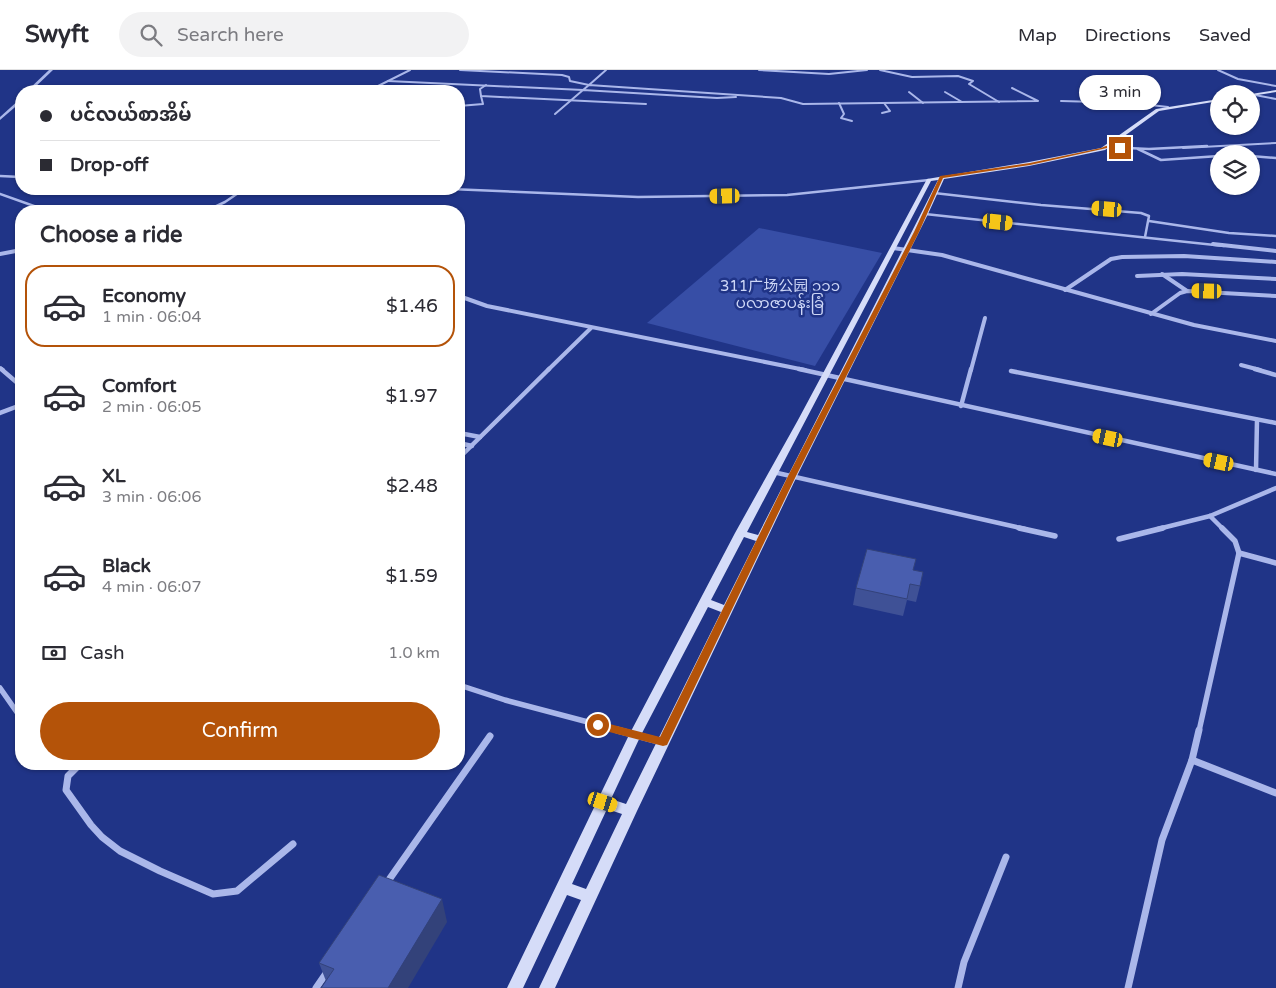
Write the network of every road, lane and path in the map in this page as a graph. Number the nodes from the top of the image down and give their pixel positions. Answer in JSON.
{"nodes":[{"id":1,"x":51,"y":70,"type":"edge"},
{"id":2,"x":410,"y":70,"type":"edge"},
{"id":3,"x":460,"y":70,"type":"edge"},
{"id":4,"x":514,"y":70,"type":"edge"},
{"id":5,"x":606,"y":70,"type":"edge"},
{"id":6,"x":759,"y":70,"type":"edge"},
{"id":7,"x":867,"y":70,"type":"edge"},
{"id":8,"x":880,"y":70,"type":"edge"},
{"id":9,"x":1218,"y":70,"type":"edge"},
{"id":10,"x":510,"y":72,"type":"junction"},
{"id":11,"x":388,"y":81,"type":"junction"},
{"id":12,"x":35,"y":85,"type":"edge"},
{"id":13,"x":380,"y":85,"type":"edge"},
{"id":14,"x":486,"y":85,"type":"junction"},
{"id":15,"x":589,"y":85,"type":"junction"},
{"id":16,"x":1276,"y":86,"type":"edge"},
{"id":17,"x":1012,"y":88,"type":"dead end"},
{"id":18,"x":583,"y":90,"type":"junction"},
{"id":19,"x":1276,"y":91,"type":"edge"},
{"id":20,"x":909,"y":92,"type":"dead end"},
{"id":21,"x":945,"y":92,"type":"dead end"},
{"id":22,"x":1260,"y":94,"type":"edge"},
{"id":23,"x":744,"y":95,"type":"junction"},
{"id":24,"x":481,"y":96,"type":"junction"},
{"id":25,"x":874,"y":96,"type":"dead end"},
{"id":26,"x":1260,"y":96,"type":"edge"},
{"id":27,"x":1276,"y":99,"type":"edge"},
{"id":28,"x":572,"y":100,"type":"junction"},
{"id":29,"x":1061,"y":101,"type":"dead end"},
{"id":30,"x":1210,"y":101,"type":"edge"},
{"id":31,"x":923,"y":102,"type":"junction"},
{"id":32,"x":962,"y":102,"type":"junction"},
{"id":33,"x":999,"y":102,"type":"junction"},
{"id":34,"x":840,"y":103,"type":"junction"},
{"id":35,"x":879,"y":103,"type":"junction"},
{"id":36,"x":884,"y":103,"type":"junction"},
{"id":37,"x":646,"y":104,"type":"dead end"},
{"id":38,"x":15,"y":105,"type":"edge"},
{"id":39,"x":465,"y":106,"type":"edge"},
{"id":40,"x":1168,"y":107,"type":"junction"},
{"id":41,"x":882,"y":113,"type":"dead end"},
{"id":42,"x":555,"y":114,"type":"dead end"},
{"id":43,"x":0,"y":119,"type":"edge"},
{"id":44,"x":852,"y":121,"type":"dead end"},
{"id":45,"x":1276,"y":143,"type":"edge"},
{"id":46,"x":1106,"y":147,"type":"junction"},
{"id":47,"x":1137,"y":148,"type":"junction"},
{"id":48,"x":1210,"y":157,"type":"edge"},
{"id":49,"x":1260,"y":157,"type":"edge"},
{"id":50,"x":1276,"y":158,"type":"edge"},
{"id":51,"x":0,"y":176,"type":"edge"},
{"id":52,"x":15,"y":177,"type":"edge"},
{"id":53,"x":942,"y":177,"type":"junction"},
{"id":54,"x":929,"y":180,"type":"junction"},
{"id":55,"x":465,"y":190,"type":"edge"},
{"id":56,"x":0,"y":194,"type":"edge"},
{"id":57,"x":934,"y":194,"type":"junction"},
{"id":58,"x":235,"y":195,"type":"edge"},
{"id":59,"x":31,"y":205,"type":"edge"},
{"id":60,"x":219,"y":205,"type":"edge"},
{"id":61,"x":925,"y":214,"type":"junction"},
{"id":62,"x":1149,"y":221,"type":"junction"},
{"id":63,"x":1276,"y":236,"type":"edge"},
{"id":64,"x":1145,"y":237,"type":"junction"},
{"id":65,"x":892,"y":248,"type":"junction"},
{"id":66,"x":907,"y":250,"type":"junction"},
{"id":67,"x":15,"y":251,"type":"edge"},
{"id":68,"x":1276,"y":251,"type":"edge"},
{"id":69,"x":0,"y":254,"type":"edge"},
{"id":70,"x":1276,"y":262,"type":"edge"},
{"id":71,"x":1162,"y":274,"type":"junction"},
{"id":72,"x":1137,"y":276,"type":"dead end"},
{"id":73,"x":876,"y":279,"type":"junction"},
{"id":74,"x":1276,"y":279,"type":"edge"},
{"id":75,"x":891,"y":282,"type":"junction"},
{"id":76,"x":1065,"y":290,"type":"junction"},
{"id":77,"x":1187,"y":291,"type":"junction"},
{"id":78,"x":1276,"y":296,"type":"edge"},
{"id":79,"x":465,"y":298,"type":"edge"},
{"id":80,"x":1151,"y":314,"type":"junction"},
{"id":81,"x":856,"y":316,"type":"junction"},
{"id":82,"x":873,"y":318,"type":"junction"},
{"id":83,"x":985,"y":318,"type":"dead end"},
{"id":84,"x":591,"y":328,"type":"junction"},
{"id":85,"x":1276,"y":341,"type":"edge"},
{"id":86,"x":1241,"y":365,"type":"dead end"},
{"id":87,"x":0,"y":368,"type":"edge"},
{"id":88,"x":1011,"y":371,"type":"dead end"},
{"id":89,"x":824,"y":375,"type":"junction"},
{"id":90,"x":1276,"y":375,"type":"edge"},
{"id":91,"x":842,"y":378,"type":"junction"},
{"id":92,"x":15,"y":381,"type":"edge"},
{"id":93,"x":961,"y":406,"type":"junction"},
{"id":94,"x":15,"y":407,"type":"edge"},
{"id":95,"x":0,"y":413,"type":"edge"},
{"id":96,"x":802,"y":420,"type":"junction"},
{"id":97,"x":1257,"y":420,"type":"junction"},
{"id":98,"x":820,"y":423,"type":"junction"},
{"id":99,"x":1276,"y":423,"type":"edge"},
{"id":100,"x":465,"y":434,"type":"edge"},
{"id":101,"x":480,"y":437,"type":"junction"},
{"id":102,"x":465,"y":444,"type":"edge"},
{"id":103,"x":472,"y":446,"type":"junction"},
{"id":104,"x":465,"y":452,"type":"edge"},
{"id":105,"x":1256,"y":470,"type":"junction"},
{"id":106,"x":772,"y":472,"type":"junction"},
{"id":107,"x":1276,"y":474,"type":"edge"},
{"id":108,"x":792,"y":476,"type":"junction"},
{"id":109,"x":1276,"y":488,"type":"edge"},
{"id":110,"x":1210,"y":516,"type":"junction"},
{"id":111,"x":740,"y":533,"type":"junction"},
{"id":112,"x":1055,"y":536,"type":"dead end"},
{"id":113,"x":1119,"y":539,"type":"dead end"},
{"id":114,"x":761,"y":540,"type":"junction"},
{"id":115,"x":1239,"y":553,"type":"junction"},
{"id":116,"x":1276,"y":563,"type":"edge"},
{"id":117,"x":704,"y":601,"type":"junction"},
{"id":118,"x":727,"y":610,"type":"junction"},
{"id":119,"x":465,"y":687,"type":"edge"},
{"id":120,"x":0,"y":688,"type":"edge"},
{"id":121,"x":15,"y":709,"type":"edge"},
{"id":122,"x":635,"y":735,"type":"junction"},
{"id":123,"x":490,"y":736,"type":"dead end"},
{"id":124,"x":663,"y":742,"type":"junction"},
{"id":125,"x":1192,"y":760,"type":"junction"},
{"id":126,"x":74,"y":770,"type":"edge"},
{"id":127,"x":1276,"y":793,"type":"edge"},
{"id":128,"x":603,"y":802,"type":"junction"},
{"id":129,"x":630,"y":811,"type":"junction"},
{"id":130,"x":292,"y":844,"type":"dead end"},
{"id":131,"x":1006,"y":857,"type":"dead end"},
{"id":132,"x":563,"y":887,"type":"junction"},
{"id":133,"x":379,"y":895,"type":"edge"},
{"id":134,"x":590,"y":897,"type":"junction"},
{"id":135,"x":331,"y":965,"type":"edge"},
{"id":136,"x":316,"y":988,"type":"edge"},
{"id":137,"x":515,"y":988,"type":"edge"},
{"id":138,"x":547,"y":988,"type":"edge"},
{"id":139,"x":958,"y":988,"type":"edge"},
{"id":140,"x":1128,"y":988,"type":"edge"}],
"edges":[{"from":1,"to":12,"type":"street"},
{"from":2,"to":11,"type":"street"},
{"from":3,"to":10,"type":"street"},
{"from":4,"to":10,"type":"street"},
{"from":5,"to":15,"type":"street"},
{"from":6,"to":7,"type":"street"},
{"from":8,"to":33,"type":"street"},
{"from":9,"to":16,"type":"street"},
{"from":10,"to":15,"type":"street"},
{"from":11,"to":13,"type":"street"},
{"from":11,"to":14,"type":"street"},
{"from":14,"to":18,"type":"street"},
{"from":14,"to":24,"type":"street"},
{"from":15,"to":18,"type":"street"},
{"from":15,"to":23,"type":"street"},
{"from":17,"to":33,"type":"street"},
{"from":18,"to":23,"type":"street"},
{"from":18,"to":28,"type":"street"},
{"from":19,"to":22,"type":"main road"},
{"from":20,"to":31,"type":"street"},
{"from":21,"to":32,"type":"street"},
{"from":23,"to":34,"type":"street"},
{"from":24,"to":28,"type":"street"},
{"from":24,"to":39,"type":"street"},
{"from":25,"to":35,"type":"street"},
{"from":26,"to":27,"type":"street"},
{"from":28,"to":37,"type":"street"},
{"from":28,"to":42,"type":"street"},
{"from":29,"to":40,"type":"street"},
{"from":30,"to":40,"type":"main road"},
{"from":31,"to":32,"type":"street"},
{"from":31,"to":36,"type":"street"},
{"from":32,"to":33,"type":"street"},
{"from":34,"to":35,"type":"street"},
{"from":34,"to":44,"type":"street"},
{"from":35,"to":36,"type":"street"},
{"from":36,"to":41,"type":"street"},
{"from":38,"to":43,"type":"street"},
{"from":40,"to":46,"type":"main road"},
{"from":45,"to":47,"type":"street"},
{"from":46,"to":47,"type":"street"},
{"from":46,"to":53,"type":"main road"},
{"from":47,"to":48,"type":"street"},
{"from":49,"to":50,"type":"street"},
{"from":51,"to":52,"type":"street"},
{"from":53,"to":54,"type":"main road"},
{"from":53,"to":57,"type":"main road"},
{"from":54,"to":55,"type":"street"},
{"from":54,"to":65,"type":"main road"},
{"from":56,"to":59,"type":"street"},
{"from":57,"to":61,"type":"main road"},
{"from":57,"to":62,"type":"street"},
{"from":58,"to":60,"type":"street"},
{"from":61,"to":64,"type":"street"},
{"from":61,"to":66,"type":"main road"},
{"from":62,"to":63,"type":"street"},
{"from":62,"to":64,"type":"street"},
{"from":64,"to":68,"type":"street"},
{"from":65,"to":66,"type":"street"},
{"from":65,"to":73,"type":"main road"},
{"from":66,"to":75,"type":"main road"},
{"from":66,"to":76,"type":"street"},
{"from":67,"to":69,"type":"street"},
{"from":70,"to":76,"type":"street"},
{"from":71,"to":72,"type":"street"},
{"from":71,"to":74,"type":"street"},
{"from":71,"to":77,"type":"street"},
{"from":73,"to":75,"type":"main road"},
{"from":73,"to":81,"type":"main road"},
{"from":75,"to":82,"type":"main road"},
{"from":76,"to":80,"type":"street"},
{"from":77,"to":78,"type":"street"},
{"from":77,"to":80,"type":"street"},
{"from":79,"to":84,"type":"street"},
{"from":80,"to":85,"type":"street"},
{"from":81,"to":82,"type":"main road"},
{"from":81,"to":89,"type":"main road"},
{"from":82,"to":91,"type":"main road"},
{"from":83,"to":93,"type":"street"},
{"from":84,"to":89,"type":"street"},
{"from":84,"to":101,"type":"street"},
{"from":86,"to":90,"type":"street"},
{"from":87,"to":92,"type":"street"},
{"from":88,"to":97,"type":"street"},
{"from":89,"to":91,"type":"street"},
{"from":89,"to":96,"type":"main road"},
{"from":91,"to":93,"type":"street"},
{"from":91,"to":98,"type":"main road"},
{"from":93,"to":105,"type":"street"},
{"from":94,"to":95,"type":"street"},
{"from":96,"to":98,"type":"main road"},
{"from":96,"to":106,"type":"main road"},
{"from":97,"to":99,"type":"street"},
{"from":97,"to":105,"type":"street"},
{"from":98,"to":108,"type":"main road"},
{"from":100,"to":101,"type":"street"},
{"from":101,"to":103,"type":"street"},
{"from":102,"to":103,"type":"street"},
{"from":103,"to":104,"type":"street"},
{"from":105,"to":107,"type":"street"},
{"from":106,"to":108,"type":"street"},
{"from":106,"to":111,"type":"main road"},
{"from":108,"to":112,"type":"street"},
{"from":108,"to":114,"type":"main road"},
{"from":109,"to":110,"type":"street"},
{"from":110,"to":113,"type":"street"},
{"from":110,"to":115,"type":"street"},
{"from":111,"to":114,"type":"main road"},
{"from":111,"to":117,"type":"main road"},
{"from":114,"to":118,"type":"main road"},
{"from":115,"to":116,"type":"street"},
{"from":115,"to":125,"type":"street"},
{"from":117,"to":118,"type":"main road"},
{"from":117,"to":122,"type":"main road"},
{"from":118,"to":124,"type":"main road"},
{"from":119,"to":122,"type":"street"},
{"from":120,"to":121,"type":"street"},
{"from":122,"to":124,"type":"street"},
{"from":122,"to":128,"type":"main road"},
{"from":123,"to":133,"type":"street"},
{"from":124,"to":129,"type":"main road"},
{"from":125,"to":127,"type":"street"},
{"from":125,"to":140,"type":"street"},
{"from":126,"to":130,"type":"street"},
{"from":128,"to":129,"type":"main road"},
{"from":128,"to":132,"type":"main road"},
{"from":129,"to":134,"type":"main road"},
{"from":131,"to":139,"type":"street"},
{"from":132,"to":134,"type":"main road"},
{"from":132,"to":137,"type":"main road"},
{"from":134,"to":138,"type":"main road"},
{"from":135,"to":136,"type":"street"}]}
